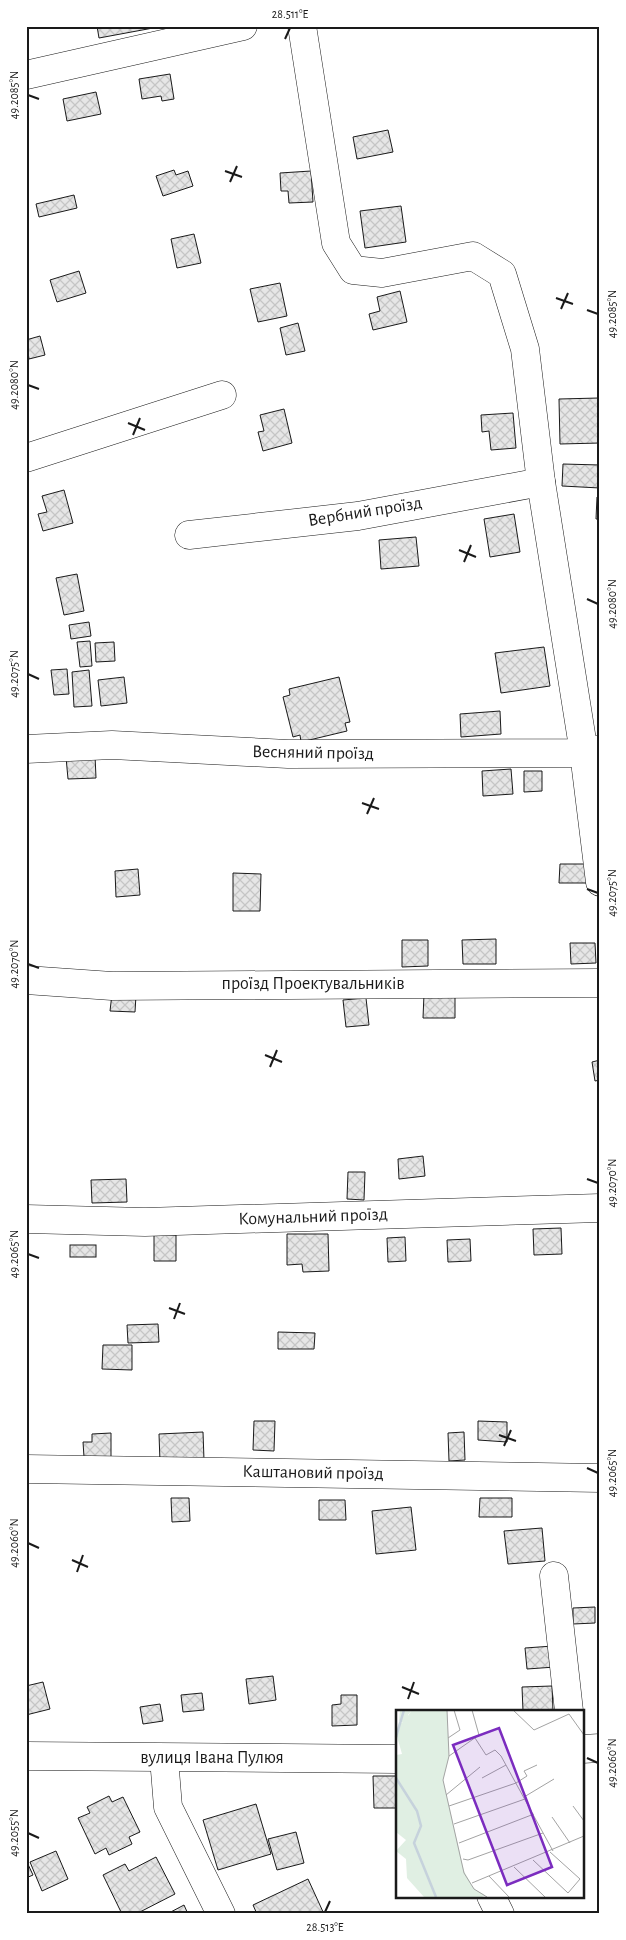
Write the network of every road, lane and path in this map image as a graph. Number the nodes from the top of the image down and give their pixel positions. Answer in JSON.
{"nodes":[{"id":1,"x":243,"y":26,"type":"edge"},
{"id":2,"x":302,"y":26,"type":"edge"},
{"id":3,"x":26,"y":75,"type":"edge"},
{"id":4,"x":222,"y":395,"type":"dead end"},
{"id":5,"x":26,"y":458,"type":"edge"},
{"id":6,"x":541,"y":482,"type":"junction"},
{"id":7,"x":189,"y":535,"type":"dead end"},
{"id":8,"x":26,"y":750,"type":"edge"},
{"id":9,"x":592,"y":751,"type":"edge"},
{"id":10,"x":600,"y":882,"type":"edge"},
{"id":11,"x":26,"y":980,"type":"edge"},
{"id":12,"x":600,"y":983,"type":"edge"},
{"id":13,"x":600,"y":1208,"type":"edge"},
{"id":14,"x":26,"y":1219,"type":"edge"},
{"id":15,"x":26,"y":1469,"type":"edge"},
{"id":16,"x":600,"y":1478,"type":"edge"},
{"id":17,"x":554,"y":1576,"type":"dead end"},
{"id":18,"x":569,"y":1710,"type":"edge"},
{"id":19,"x":600,"y":1748,"type":"edge"},
{"id":20,"x":584,"y":1749,"type":"edge"},
{"id":21,"x":26,"y":1756,"type":"edge"},
{"id":22,"x":164,"y":1758,"type":"junction"},
{"id":23,"x":396,"y":1759,"type":"edge"},
{"id":24,"x":492,"y":1898,"type":"edge"},
{"id":25,"x":222,"y":1914,"type":"edge"},
{"id":26,"x":500,"y":1914,"type":"edge"}],
"edges":[{"from":1,"to":3,"type":"street"},
{"from":2,"to":6,"type":"street"},
{"from":4,"to":5,"type":"street"},
{"from":6,"to":7,"type":"street","name":"Вербний проїзд"},
{"from":6,"to":9,"type":"street"},
{"from":8,"to":9,"type":"street","name":"Весняний проїзд"},
{"from":9,"to":10,"type":"street"},
{"from":11,"to":12,"type":"street","name":"проїзд Проектувальників"},
{"from":13,"to":14,"type":"street","name":"Комунальний проїзд"},
{"from":15,"to":16,"type":"street","name":"Каштановий проїзд"},
{"from":17,"to":18,"type":"street"},
{"from":19,"to":20,"type":"street"},
{"from":21,"to":22,"type":"street","name":"вулиця Івана Пулюя"},
{"from":22,"to":23,"type":"street","name":"вулиця Івана Пулюя"},
{"from":22,"to":25,"type":"street"},
{"from":24,"to":26,"type":"street"}]}
